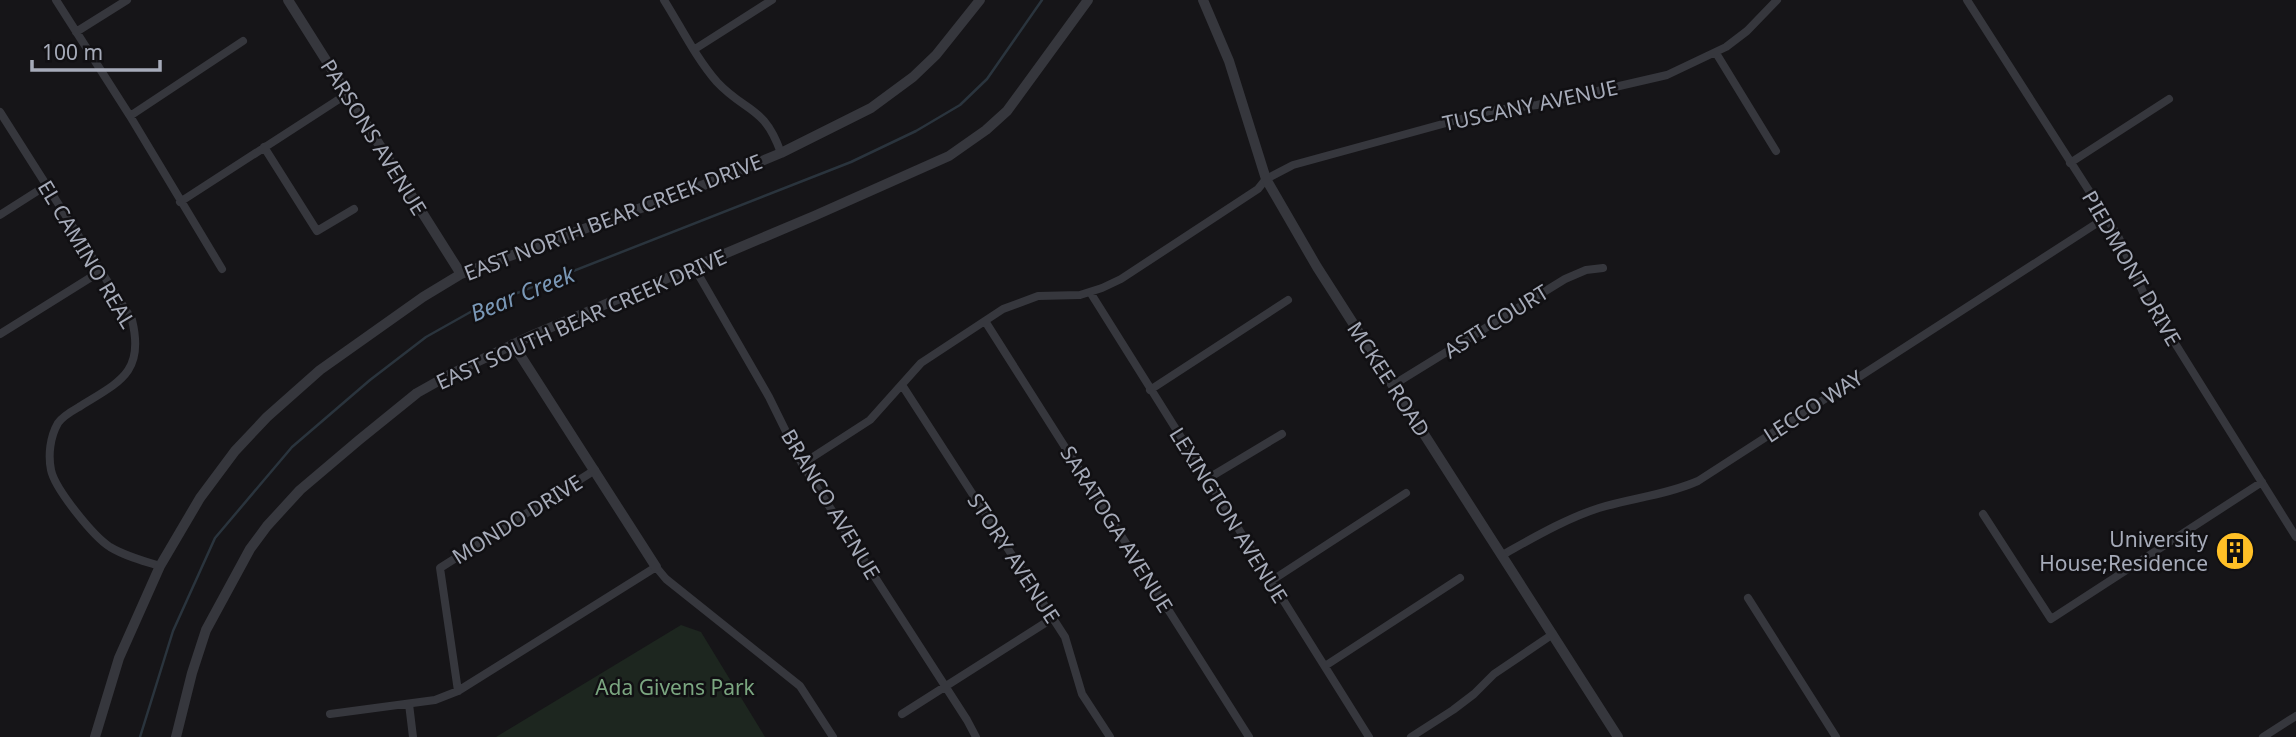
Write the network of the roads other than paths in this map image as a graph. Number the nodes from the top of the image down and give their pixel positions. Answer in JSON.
{"nodes":[{"id":1,"x":56,"y":0,"type":"edge"},
{"id":2,"x":127,"y":0,"type":"edge"},
{"id":3,"x":288,"y":0,"type":"edge"},
{"id":4,"x":664,"y":0,"type":"edge"},
{"id":5,"x":772,"y":0,"type":"edge"},
{"id":6,"x":980,"y":0,"type":"edge"},
{"id":7,"x":1088,"y":0,"type":"edge"},
{"id":8,"x":1203,"y":0,"type":"edge"},
{"id":9,"x":1777,"y":0,"type":"edge"},
{"id":10,"x":1967,"y":0,"type":"edge"},
{"id":11,"x":76,"y":32,"type":"junction"},
{"id":12,"x":243,"y":41,"type":"dead end"},
{"id":13,"x":695,"y":49,"type":"junction"},
{"id":14,"x":1716,"y":53,"type":"junction"},
{"id":15,"x":347,"y":94,"type":"junction"},
{"id":16,"x":2169,"y":99,"type":"dead end"},
{"id":17,"x":0,"y":112,"type":"edge"},
{"id":18,"x":130,"y":116,"type":"junction"},
{"id":19,"x":264,"y":147,"type":"junction"},
{"id":20,"x":1776,"y":151,"type":"dead end"},
{"id":21,"x":782,"y":153,"type":"junction"},
{"id":22,"x":2070,"y":163,"type":"junction"},
{"id":23,"x":1266,"y":179,"type":"junction"},
{"id":24,"x":47,"y":185,"type":"junction"},
{"id":25,"x":180,"y":202,"type":"junction"},
{"id":26,"x":354,"y":209,"type":"dead end"},
{"id":27,"x":0,"y":215,"type":"edge"},
{"id":28,"x":2105,"y":218,"type":"junction"},
{"id":29,"x":694,"y":267,"type":"junction"},
{"id":30,"x":1603,"y":268,"type":"dead end"},
{"id":31,"x":222,"y":269,"type":"dead end"},
{"id":32,"x":101,"y":271,"type":"junction"},
{"id":33,"x":461,"y":274,"type":"junction"},
{"id":34,"x":1090,"y":292,"type":"junction"},
{"id":35,"x":1288,"y":300,"type":"dead end"},
{"id":36,"x":985,"y":321,"type":"junction"},
{"id":37,"x":0,"y":334,"type":"edge"},
{"id":38,"x":513,"y":344,"type":"junction"},
{"id":39,"x":902,"y":385,"type":"junction"},
{"id":40,"x":1393,"y":385,"type":"junction"},
{"id":41,"x":1150,"y":390,"type":"junction"},
{"id":42,"x":1282,"y":434,"type":"dead end"},
{"id":43,"x":802,"y":464,"type":"junction"},
{"id":44,"x":595,"y":470,"type":"junction"},
{"id":45,"x":1207,"y":480,"type":"junction"},
{"id":46,"x":2262,"y":482,"type":"junction"},
{"id":47,"x":1406,"y":493,"type":"dead end"},
{"id":48,"x":1983,"y":514,"type":"dead end"},
{"id":49,"x":2296,"y":537,"type":"edge"},
{"id":50,"x":1502,"y":555,"type":"junction"},
{"id":51,"x":160,"y":566,"type":"junction"},
{"id":52,"x":656,"y":567,"type":"junction"},
{"id":53,"x":1460,"y":578,"type":"dead end"},
{"id":54,"x":1271,"y":581,"type":"junction"},
{"id":55,"x":1748,"y":598,"type":"dead end"},
{"id":56,"x":1053,"y":618,"type":"junction"},
{"id":57,"x":1553,"y":634,"type":"junction"},
{"id":58,"x":1325,"y":666,"type":"junction"},
{"id":59,"x":945,"y":686,"type":"junction"},
{"id":60,"x":458,"y":691,"type":"junction"},
{"id":61,"x":409,"y":704,"type":"junction"},
{"id":62,"x":330,"y":714,"type":"dead end"},
{"id":63,"x":902,"y":714,"type":"dead end"},
{"id":64,"x":2296,"y":716,"type":"edge"},
{"id":65,"x":95,"y":737,"type":"edge"},
{"id":66,"x":176,"y":737,"type":"edge"},
{"id":67,"x":412,"y":737,"type":"edge"},
{"id":68,"x":833,"y":737,"type":"edge"},
{"id":69,"x":975,"y":737,"type":"edge"},
{"id":70,"x":1110,"y":737,"type":"edge"},
{"id":71,"x":1249,"y":737,"type":"edge"},
{"id":72,"x":1370,"y":737,"type":"edge"},
{"id":73,"x":1411,"y":737,"type":"edge"},
{"id":74,"x":1618,"y":737,"type":"edge"},
{"id":75,"x":1836,"y":737,"type":"edge"},
{"id":76,"x":2263,"y":737,"type":"edge"}],
"edges":[{"from":1,"to":11,"type":"street"},
{"from":2,"to":11,"type":"street"},
{"from":3,"to":15,"type":"street","name":"PARSONS AVENUE"},
{"from":4,"to":13,"type":"street"},
{"from":5,"to":13,"type":"street"},
{"from":6,"to":21,"type":"street","name":"EAST NORTH BEAR CREEK DRIVE"},
{"from":7,"to":29,"type":"street","name":"EAST SOUTH BEAR CREEK DRIVE"},
{"from":8,"to":23,"type":"street","name":"MCKEE ROAD"},
{"from":9,"to":14,"type":"street","name":"TUSCANY AVENUE"},
{"from":10,"to":22,"type":"street","name":"PIEDMONT DRIVE"},
{"from":11,"to":18,"type":"street"},
{"from":12,"to":18,"type":"street"},
{"from":13,"to":21,"type":"street"},
{"from":14,"to":20,"type":"street"},
{"from":14,"to":23,"type":"street","name":"TUSCANY AVENUE"},
{"from":15,"to":19,"type":"street"},
{"from":15,"to":33,"type":"street","name":"PARSONS AVENUE"},
{"from":16,"to":22,"type":"street"},
{"from":17,"to":24,"type":"street","name":"EL CAMINO REAL"},
{"from":18,"to":25,"type":"street"},
{"from":19,"to":25,"type":"street"},
{"from":19,"to":26,"type":"street"},
{"from":21,"to":33,"type":"street","name":"EAST NORTH BEAR CREEK DRIVE"},
{"from":22,"to":28,"type":"street","name":"PIEDMONT DRIVE"},
{"from":23,"to":34,"type":"street","name":"TUSCANY AVENUE"},
{"from":23,"to":40,"type":"street","name":"MCKEE ROAD"},
{"from":24,"to":27,"type":"street"},
{"from":24,"to":32,"type":"street","name":"EL CAMINO REAL"},
{"from":25,"to":31,"type":"street"},
{"from":28,"to":46,"type":"street","name":"PIEDMONT DRIVE"},
{"from":28,"to":50,"type":"street","name":"LECCO WAY"},
{"from":29,"to":38,"type":"street","name":"EAST SOUTH BEAR CREEK DRIVE"},
{"from":29,"to":43,"type":"street","name":"BRANCO AVENUE"},
{"from":30,"to":40,"type":"street","name":"ASTI COURT"},
{"from":32,"to":37,"type":"street"},
{"from":32,"to":51,"type":"street","name":"EL CAMINO REAL"},
{"from":33,"to":51,"type":"street","name":"EAST NORTH BEAR CREEK DRIVE"},
{"from":34,"to":36,"type":"street","name":"TUSCANY AVENUE"},
{"from":34,"to":41,"type":"street","name":"LEXINGTON AVENUE"},
{"from":35,"to":41,"type":"street"},
{"from":36,"to":39,"type":"street","name":"TUSCANY AVENUE"},
{"from":36,"to":71,"type":"street","name":"SARATOGA AVENUE"},
{"from":38,"to":44,"type":"street"},
{"from":38,"to":66,"type":"street","name":"EAST SOUTH BEAR CREEK DRIVE"},
{"from":39,"to":43,"type":"street","name":"TUSCANY AVENUE"},
{"from":39,"to":56,"type":"street","name":"STORY AVENUE"},
{"from":40,"to":50,"type":"street","name":"MCKEE ROAD"},
{"from":41,"to":45,"type":"street","name":"LEXINGTON AVENUE"},
{"from":42,"to":45,"type":"street"},
{"from":43,"to":59,"type":"street","name":"BRANCO AVENUE"},
{"from":44,"to":52,"type":"street"},
{"from":44,"to":60,"type":"street","name":"MONDO DRIVE"},
{"from":45,"to":54,"type":"street","name":"LEXINGTON AVENUE"},
{"from":46,"to":48,"type":"street"},
{"from":46,"to":49,"type":"street","name":"PIEDMONT DRIVE"},
{"from":47,"to":54,"type":"street"},
{"from":50,"to":57,"type":"street","name":"MCKEE ROAD"},
{"from":51,"to":65,"type":"street","name":"EAST NORTH BEAR CREEK DRIVE"},
{"from":52,"to":60,"type":"street"},
{"from":52,"to":68,"type":"street"},
{"from":53,"to":58,"type":"street"},
{"from":54,"to":58,"type":"street","name":"LEXINGTON AVENUE"},
{"from":55,"to":75,"type":"street"},
{"from":56,"to":59,"type":"street"},
{"from":56,"to":70,"type":"street","name":"STORY AVENUE"},
{"from":57,"to":73,"type":"street"},
{"from":57,"to":74,"type":"street","name":"MCKEE ROAD"},
{"from":58,"to":72,"type":"street","name":"LEXINGTON AVENUE"},
{"from":59,"to":63,"type":"street"},
{"from":59,"to":69,"type":"street","name":"BRANCO AVENUE"},
{"from":60,"to":61,"type":"street"},
{"from":61,"to":62,"type":"street"},
{"from":61,"to":67,"type":"street"},
{"from":64,"to":76,"type":"street"}]}
